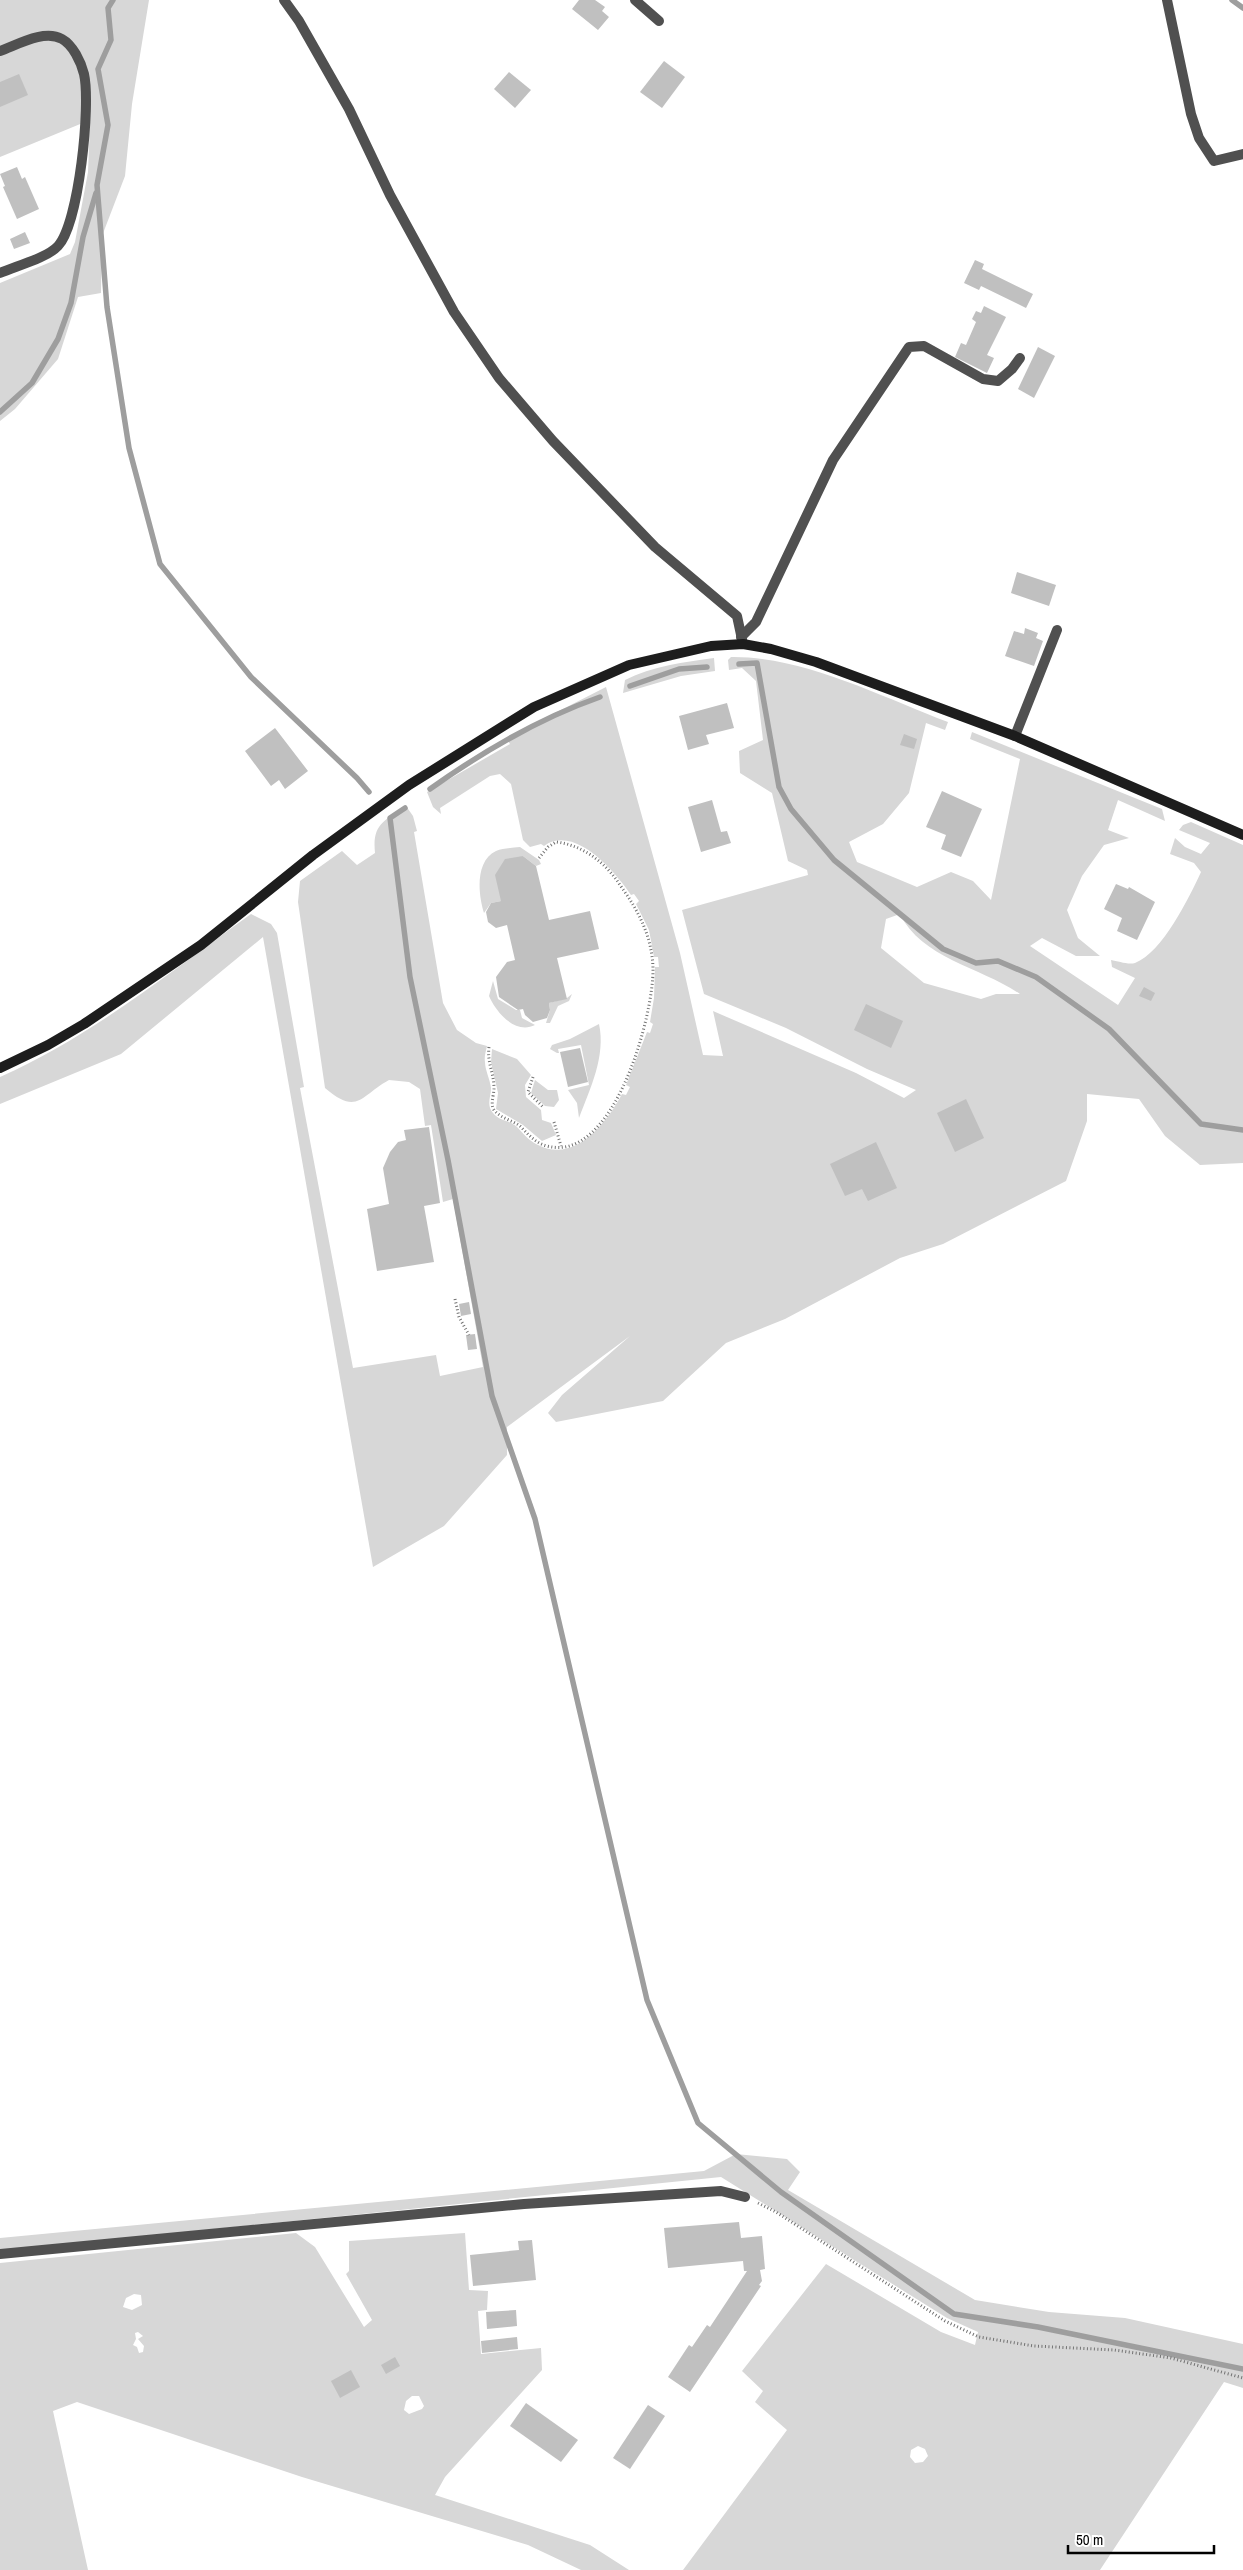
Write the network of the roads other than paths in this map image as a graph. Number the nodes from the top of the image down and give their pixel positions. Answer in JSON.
{"nodes":[{"id":1,"x":284,"y":0,"type":"edge"},
{"id":2,"x":635,"y":0,"type":"edge"},
{"id":3,"x":1167,"y":0,"type":"edge"},
{"id":4,"x":659,"y":21,"type":"dead end"},
{"id":5,"x":0,"y":51,"type":"edge"},
{"id":6,"x":1243,"y":154,"type":"edge"},
{"id":7,"x":0,"y":273,"type":"edge"},
{"id":8,"x":1020,"y":358,"type":"dead end"},
{"id":9,"x":1057,"y":630,"type":"dead end"},
{"id":10,"x":742,"y":640,"type":"junction"},
{"id":11,"x":1015,"y":736,"type":"junction"},
{"id":12,"x":1243,"y":835,"type":"edge"},
{"id":13,"x":0,"y":1068,"type":"edge"},
{"id":14,"x":745,"y":2197,"type":"road end"},
{"id":15,"x":0,"y":2254,"type":"edge"}],
"edges":[{"from":1,"to":10,"type":"street"},
{"from":2,"to":4,"type":"street"},
{"from":3,"to":6,"type":"street"},
{"from":5,"to":7,"type":"street"},
{"from":8,"to":10,"type":"street"},
{"from":9,"to":11,"type":"street"},
{"from":10,"to":11,"type":"street"},
{"from":10,"to":13,"type":"street"},
{"from":11,"to":12,"type":"street"},
{"from":14,"to":15,"type":"street"}]}
